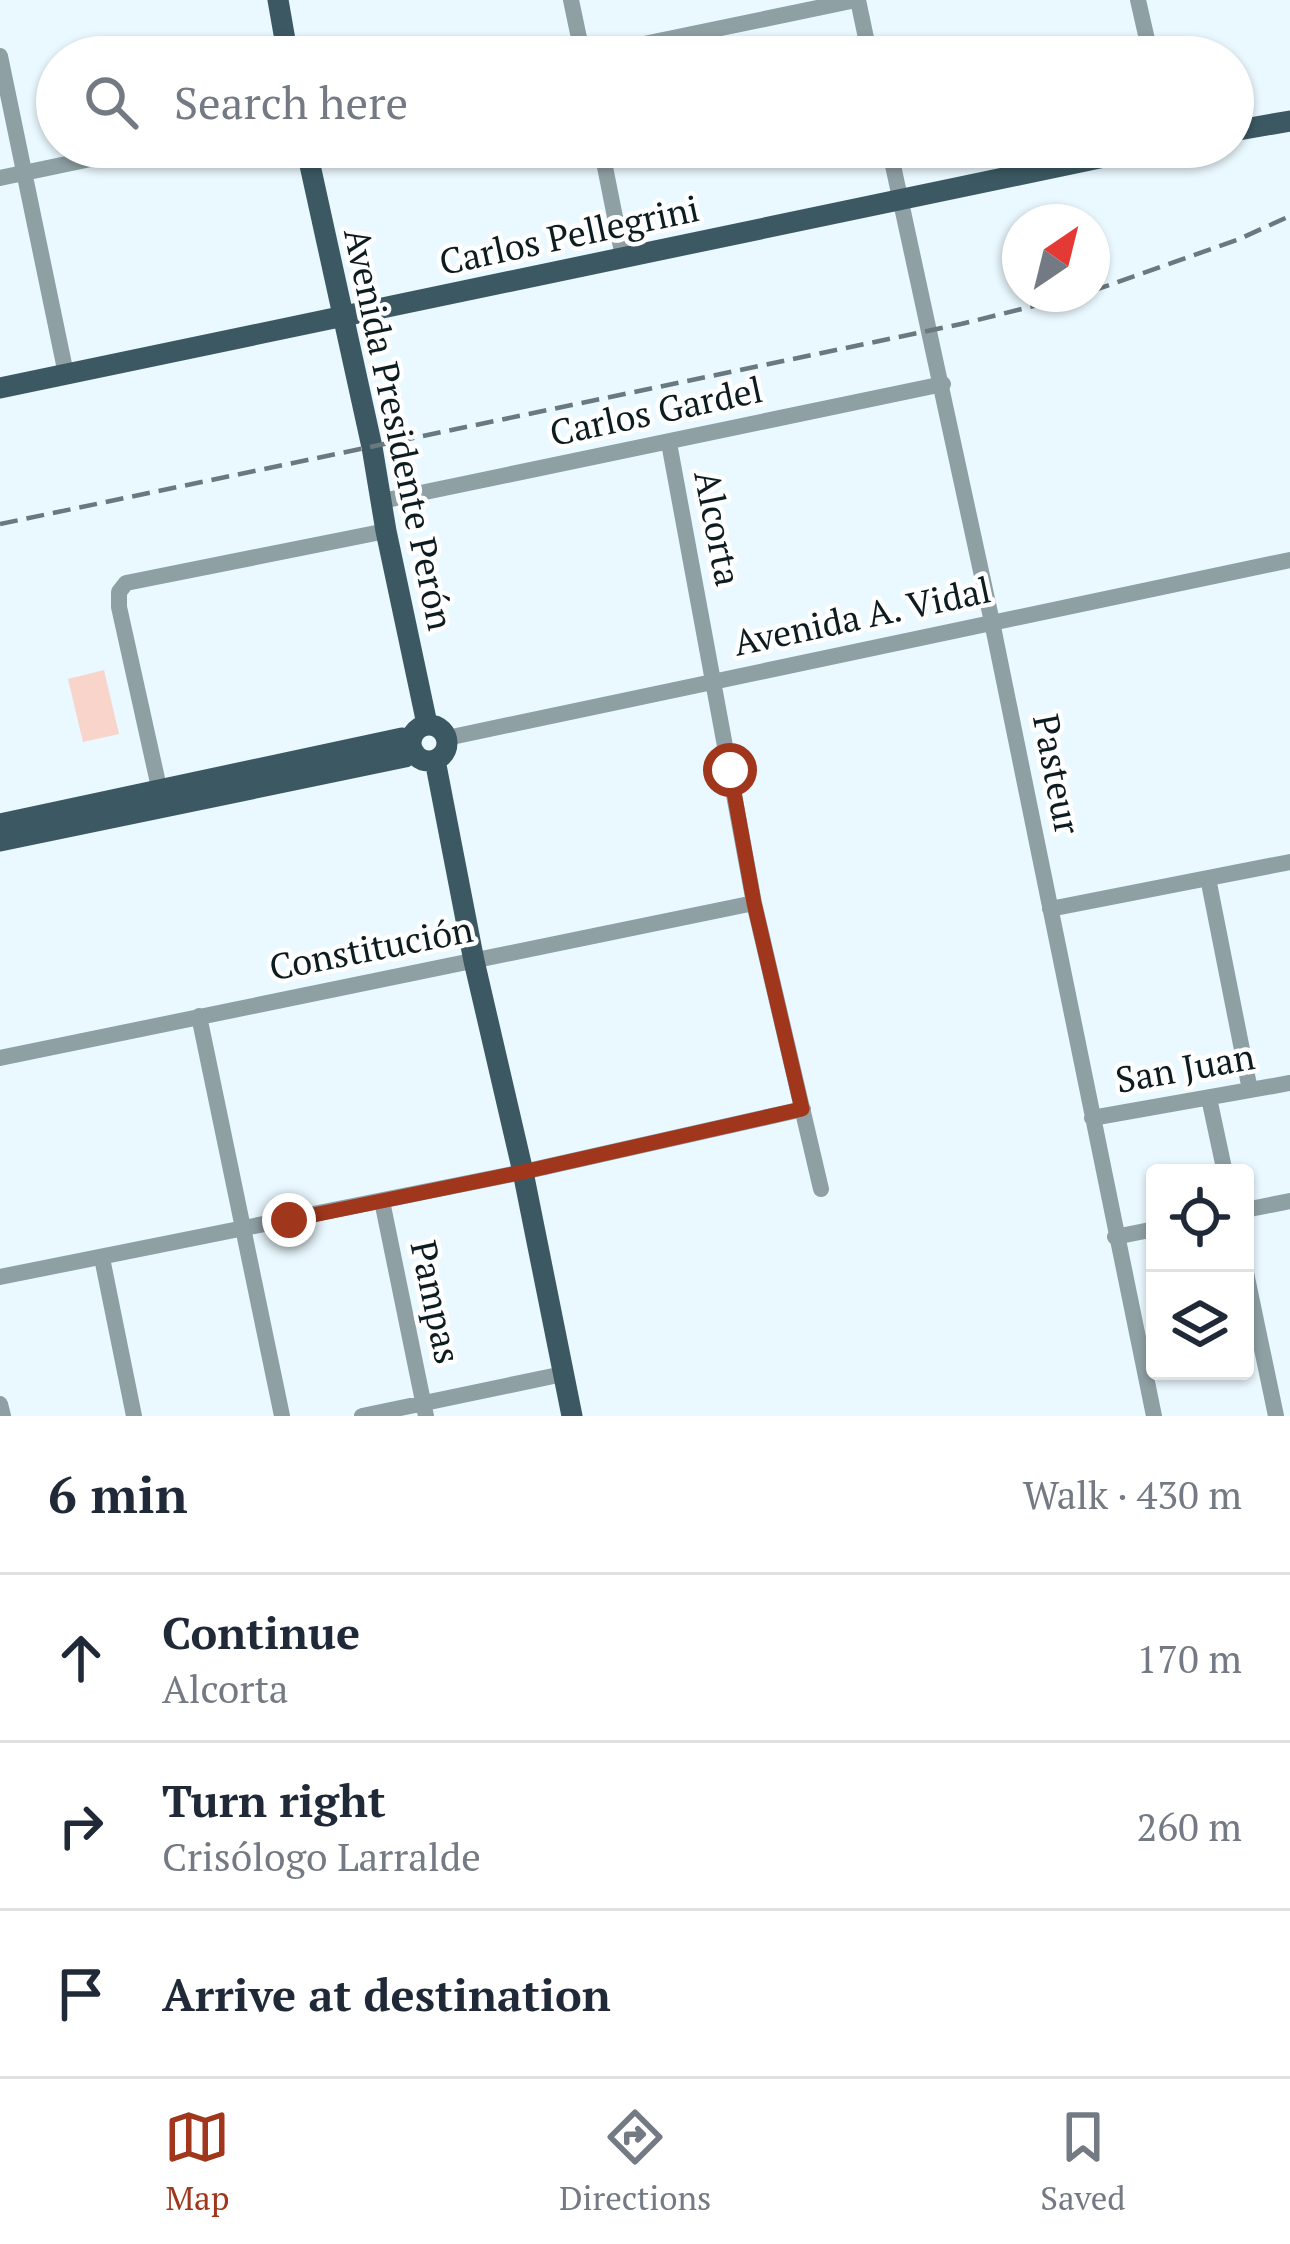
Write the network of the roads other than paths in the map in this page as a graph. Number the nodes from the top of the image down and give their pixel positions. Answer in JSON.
{"nodes":[{"id":1,"x":278,"y":0,"type":"edge"},
{"id":2,"x":571,"y":0,"type":"edge"},
{"id":3,"x":857,"y":0,"type":"edge"},
{"id":4,"x":1138,"y":0,"type":"edge"},
{"id":5,"x":285,"y":36,"type":"edge"},
{"id":6,"x":578,"y":36,"type":"edge"},
{"id":7,"x":683,"y":36,"type":"edge"},
{"id":8,"x":865,"y":36,"type":"edge"},
{"id":9,"x":1146,"y":36,"type":"edge"},
{"id":10,"x":0,"y":56,"type":"edge"},
{"id":11,"x":1290,"y":121,"type":"edge"},
{"id":12,"x":1254,"y":127,"type":"edge"},
{"id":13,"x":44,"y":168,"type":"edge"},
{"id":14,"x":310,"y":168,"type":"edge"},
{"id":15,"x":605,"y":168,"type":"edge"},
{"id":16,"x":893,"y":168,"type":"edge"},
{"id":17,"x":1050,"y":168,"type":"edge"},
{"id":18,"x":24,"y":172,"type":"junction"},
{"id":19,"x":0,"y":178,"type":"edge"},
{"id":20,"x":900,"y":199,"type":"junction"},
{"id":21,"x":623,"y":257,"type":"junction"},
{"id":22,"x":341,"y":317,"type":"junction"},
{"id":23,"x":66,"y":374,"type":"junction"},
{"id":24,"x":943,"y":384,"type":"junction"},
{"id":25,"x":0,"y":388,"type":"edge"},
{"id":26,"x":668,"y":442,"type":"junction"},
{"id":27,"x":382,"y":501,"type":"junction"},
{"id":28,"x":386,"y":531,"type":"junction"},
{"id":29,"x":1290,"y":560,"type":"edge"},
{"id":30,"x":992,"y":622,"type":"junction"},
{"id":31,"x":713,"y":681,"type":"junction"},
{"id":32,"x":447,"y":737,"type":"joint"},
{"id":33,"x":422,"y":744,"type":"junction"},
{"id":34,"x":161,"y":799,"type":"junction"},
{"id":35,"x":0,"y":824,"type":"edge"},
{"id":36,"x":0,"y":841,"type":"edge"},
{"id":37,"x":1290,"y":862,"type":"edge"},
{"id":38,"x":1208,"y":878,"type":"junction"},
{"id":39,"x":754,"y":903,"type":"junction"},
{"id":40,"x":1050,"y":909,"type":"junction"},
{"id":41,"x":474,"y":961,"type":"junction"},
{"id":42,"x":199,"y":1016,"type":"junction"},
{"id":43,"x":0,"y":1058,"type":"edge"},
{"id":44,"x":1290,"y":1083,"type":"edge"},
{"id":45,"x":1250,"y":1090,"type":"junction"},
{"id":46,"x":1209,"y":1098,"type":"junction"},
{"id":47,"x":802,"y":1109,"type":"junction"},
{"id":48,"x":1092,"y":1118,"type":"junction"},
{"id":49,"x":1223,"y":1164,"type":"edge"},
{"id":50,"x":523,"y":1172,"type":"junction"},
{"id":51,"x":821,"y":1189,"type":"dead end"},
{"id":52,"x":382,"y":1201,"type":"junction"},
{"id":53,"x":1290,"y":1201,"type":"edge"},
{"id":54,"x":1254,"y":1208,"type":"edge"},
{"id":55,"x":243,"y":1230,"type":"junction"},
{"id":56,"x":1146,"y":1231,"type":"edge"},
{"id":57,"x":1115,"y":1238,"type":"junction"},
{"id":58,"x":102,"y":1258,"type":"junction"},
{"id":59,"x":1246,"y":1272,"type":"edge"},
{"id":60,"x":0,"y":1277,"type":"edge"},
{"id":61,"x":563,"y":1374,"type":"junction"},
{"id":62,"x":0,"y":1403,"type":"edge"},
{"id":63,"x":425,"y":1410,"type":"edge"},
{"id":64,"x":2,"y":1416,"type":"edge"},
{"id":65,"x":134,"y":1416,"type":"edge"},
{"id":66,"x":282,"y":1416,"type":"edge"},
{"id":67,"x":362,"y":1416,"type":"edge"},
{"id":68,"x":572,"y":1416,"type":"edge"},
{"id":69,"x":1154,"y":1416,"type":"edge"},
{"id":70,"x":1276,"y":1416,"type":"edge"}],
"edges":[{"from":1,"to":5,"type":"main road"},
{"from":2,"to":6,"type":"street"},
{"from":3,"to":7,"type":"street"},
{"from":3,"to":8,"type":"street"},
{"from":4,"to":9,"type":"street"},
{"from":10,"to":18,"type":"street"},
{"from":11,"to":12,"type":"main road"},
{"from":13,"to":18,"type":"street"},
{"from":14,"to":22,"type":"main road","name":"Avenida Presidente Perón"},
{"from":15,"to":21,"type":"street"},
{"from":16,"to":20,"type":"street","name":"Pasteur"},
{"from":17,"to":20,"type":"main road","name":"Carlos Pellegrini"},
{"from":18,"to":19,"type":"street"},
{"from":18,"to":23,"type":"street"},
{"from":20,"to":21,"type":"main road","name":"Carlos Pellegrini"},
{"from":20,"to":24,"type":"street","name":"Pasteur"},
{"from":21,"to":22,"type":"main road","name":"Carlos Pellegrini"},
{"from":22,"to":23,"type":"main road","name":"Carlos Pellegrini"},
{"from":22,"to":27,"type":"main road","name":"Avenida Presidente Perón"},
{"from":23,"to":25,"type":"main road","name":"Carlos Pellegrini"},
{"from":24,"to":26,"type":"street","name":"Carlos Gardel"},
{"from":24,"to":30,"type":"street","name":"Pasteur"},
{"from":26,"to":27,"type":"street","name":"Carlos Gardel"},
{"from":26,"to":31,"type":"street","name":"Alcorta"},
{"from":27,"to":28,"type":"main road","name":"Avenida Presidente Perón"},
{"from":28,"to":33,"type":"main road","name":"Avenida Presidente Perón"},
{"from":28,"to":34,"type":"street"},
{"from":29,"to":30,"type":"street","name":"Avenida A. Vidal"},
{"from":30,"to":31,"type":"street","name":"Avenida A. Vidal"},
{"from":30,"to":40,"type":"street","name":"Pasteur"},
{"from":31,"to":32,"type":"street","name":"Avenida A. Vidal"},
{"from":31,"to":39,"type":"street","name":"Alcorta"},
{"from":32,"to":33,"type":"main road"},
{"from":33,"to":34,"type":"main road"},
{"from":33,"to":41,"type":"main road","name":"Avenida Presidente Perón"},
{"from":34,"to":35,"type":"main road"},
{"from":34,"to":36,"type":"main road"},
{"from":37,"to":38,"type":"street"},
{"from":38,"to":40,"type":"street"},
{"from":38,"to":45,"type":"street"},
{"from":39,"to":41,"type":"street","name":"Constitución"},
{"from":39,"to":47,"type":"street","name":"Alcorta"},
{"from":40,"to":48,"type":"street","name":"Pasteur"},
{"from":41,"to":42,"type":"street","name":"Constitución"},
{"from":41,"to":50,"type":"main road","name":"Avenida Presidente Perón"},
{"from":42,"to":43,"type":"street","name":"Constitución"},
{"from":42,"to":55,"type":"street"},
{"from":44,"to":45,"type":"street","name":"San Juan"},
{"from":45,"to":46,"type":"street","name":"San Juan"},
{"from":46,"to":48,"type":"street","name":"San Juan"},
{"from":46,"to":49,"type":"street"},
{"from":47,"to":50,"type":"street"},
{"from":47,"to":51,"type":"street","name":"Alcorta"},
{"from":48,"to":57,"type":"street","name":"Pasteur"},
{"from":50,"to":52,"type":"street"},
{"from":50,"to":61,"type":"main road","name":"Avenida Presidente Perón"},
{"from":52,"to":55,"type":"street"},
{"from":52,"to":63,"type":"street","name":"Pampas"},
{"from":53,"to":54,"type":"street"},
{"from":55,"to":58,"type":"street"},
{"from":55,"to":66,"type":"street"},
{"from":56,"to":57,"type":"street"},
{"from":57,"to":69,"type":"street","name":"Pasteur"},
{"from":58,"to":60,"type":"street"},
{"from":58,"to":65,"type":"street"},
{"from":59,"to":70,"type":"street"},
{"from":61,"to":63,"type":"street"},
{"from":61,"to":68,"type":"main road","name":"Avenida Presidente Perón"},
{"from":62,"to":64,"type":"street"},
{"from":63,"to":67,"type":"street"}]}
